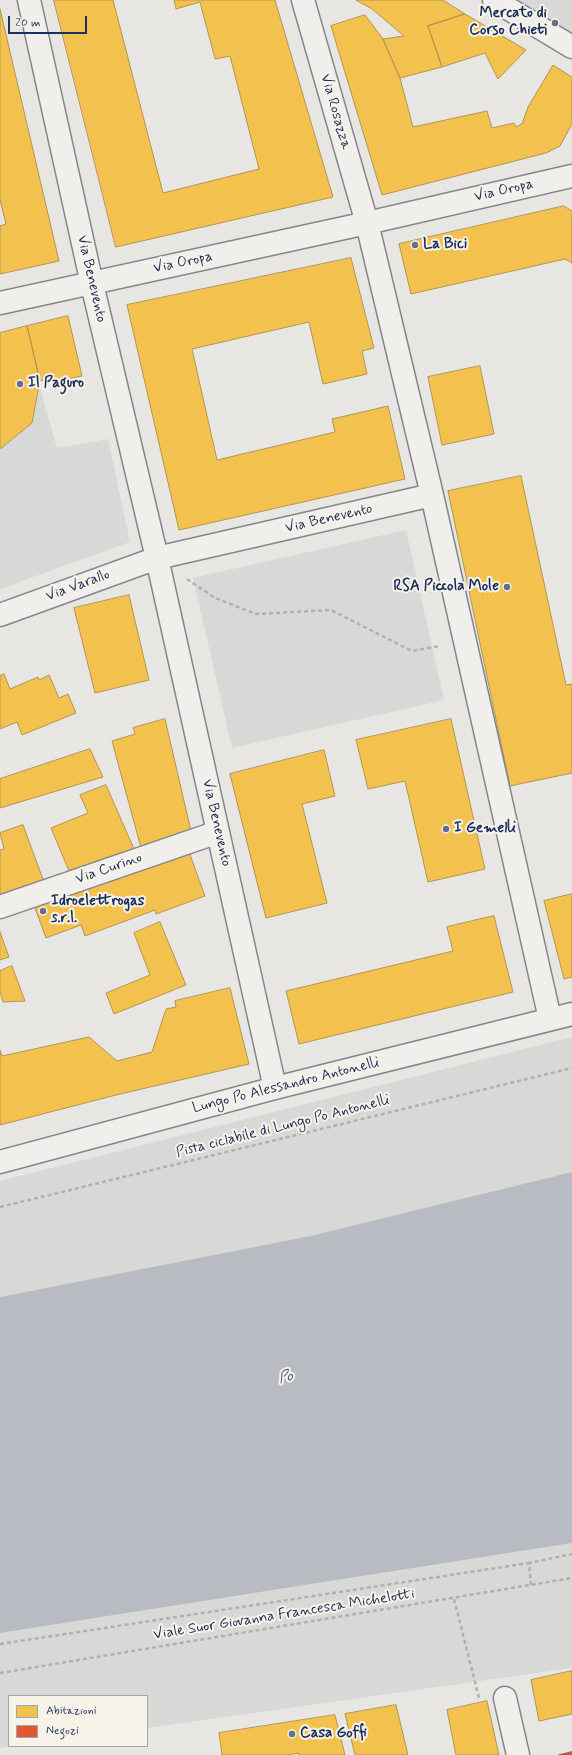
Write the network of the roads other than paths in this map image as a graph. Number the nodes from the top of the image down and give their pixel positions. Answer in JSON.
{"nodes":[{"id":1,"x":29,"y":0,"type":"edge"},
{"id":2,"x":303,"y":0,"type":"edge"},
{"id":3,"x":494,"y":0,"type":"edge"},
{"id":4,"x":572,"y":47,"type":"edge"},
{"id":5,"x":572,"y":176,"type":"edge"},
{"id":6,"x":367,"y":223,"type":"junction"},
{"id":7,"x":92,"y":284,"type":"junction"},
{"id":8,"x":0,"y":303,"type":"edge"},
{"id":9,"x":432,"y":495,"type":"junction"},
{"id":10,"x":157,"y":558,"type":"junction"},
{"id":11,"x":0,"y":614,"type":"edge"},
{"id":12,"x":218,"y":832,"type":"junction"},
{"id":13,"x":0,"y":907,"type":"edge"},
{"id":14,"x":572,"y":1014,"type":"edge"},
{"id":15,"x":550,"y":1020,"type":"junction"},
{"id":16,"x":275,"y":1088,"type":"junction"},
{"id":17,"x":0,"y":1162,"type":"edge"},
{"id":18,"x":505,"y":1698,"type":"road end"},
{"id":19,"x":518,"y":1755,"type":"edge"}],
"edges":[{"from":1,"to":7,"type":"street","name":"Via Benevento"},
{"from":2,"to":6,"type":"street","name":"Via Rosazza"},
{"from":3,"to":4,"type":"street"},
{"from":5,"to":6,"type":"street","name":"Via Oropa"},
{"from":6,"to":7,"type":"street","name":"Via Oropa"},
{"from":6,"to":9,"type":"street"},
{"from":7,"to":8,"type":"street","name":"Via Oropa"},
{"from":7,"to":10,"type":"street","name":"Via Benevento"},
{"from":9,"to":10,"type":"street","name":"Via Benevento"},
{"from":9,"to":15,"type":"street"},
{"from":10,"to":11,"type":"street","name":"Via Varallo"},
{"from":10,"to":12,"type":"street","name":"Via Benevento"},
{"from":12,"to":13,"type":"street","name":"Via Curino"},
{"from":12,"to":16,"type":"street","name":"Via Benevento"},
{"from":14,"to":15,"type":"street","name":"Lungo Po Alessandro Antonelli"},
{"from":15,"to":16,"type":"street","name":"Lungo Po Alessandro Antonelli"},
{"from":16,"to":17,"type":"street","name":"Lungo Po Alessandro Antonelli"},
{"from":18,"to":19,"type":"street"}]}
